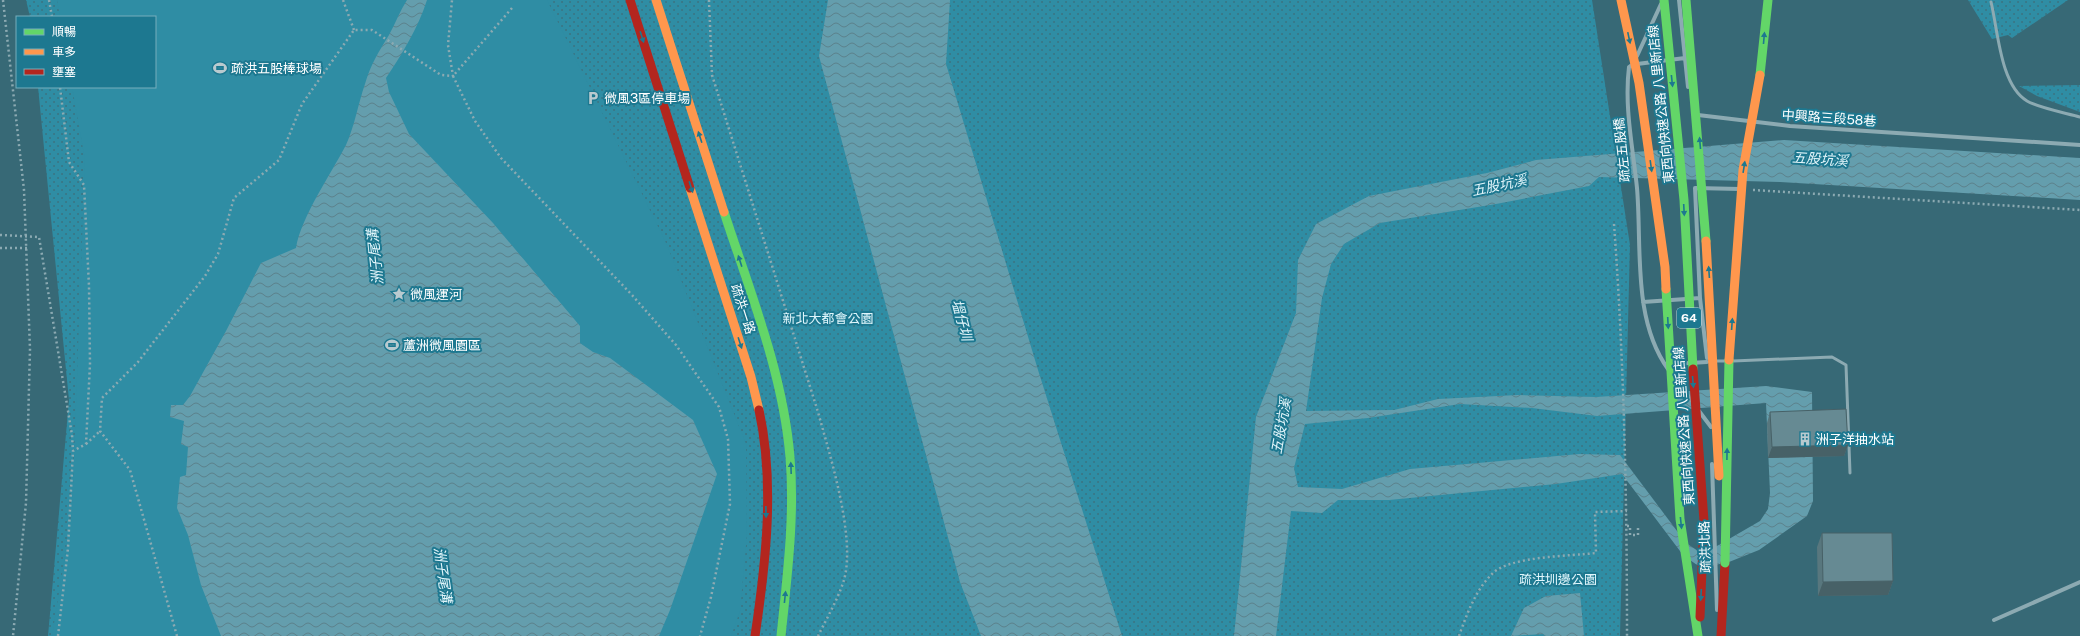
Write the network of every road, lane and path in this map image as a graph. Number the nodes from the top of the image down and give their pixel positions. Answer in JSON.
{"nodes":[{"id":1,"x":3,"y":0,"type":"edge"},
{"id":2,"x":49,"y":0,"type":"edge"},
{"id":3,"x":343,"y":0,"type":"edge"},
{"id":4,"x":452,"y":0,"type":"edge"},
{"id":5,"x":630,"y":0,"type":"edge"},
{"id":6,"x":656,"y":0,"type":"edge"},
{"id":7,"x":709,"y":0,"type":"edge"},
{"id":8,"x":1620,"y":0,"type":"edge"},
{"id":9,"x":1663,"y":0,"type":"edge"},
{"id":10,"x":1679,"y":0,"type":"edge"},
{"id":11,"x":1686,"y":0,"type":"edge"},
{"id":12,"x":1768,"y":0,"type":"edge"},
{"id":13,"x":1991,"y":2,"type":"dead end"},
{"id":14,"x":512,"y":8,"type":"dead end"},
{"id":15,"x":52,"y":16,"type":"edge"},
{"id":16,"x":354,"y":30,"type":"junction"},
{"id":17,"x":1685,"y":58,"type":"junction"},
{"id":18,"x":1633,"y":64,"type":"junction"},
{"id":19,"x":453,"y":76,"type":"junction"},
{"id":20,"x":60,"y":88,"type":"edge"},
{"id":21,"x":2080,"y":117,"type":"edge"},
{"id":22,"x":2080,"y":145,"type":"edge"},
{"id":23,"x":1747,"y":190,"type":"joint"},
{"id":24,"x":2080,"y":210,"type":"edge"},
{"id":25,"x":1614,"y":224,"type":"dead end"},
{"id":26,"x":0,"y":235,"type":"edge"},
{"id":27,"x":27,"y":237,"type":"junction"},
{"id":28,"x":0,"y":248,"type":"edge"},
{"id":29,"x":27,"y":248,"type":"junction"},
{"id":30,"x":1700,"y":298,"type":"junction"},
{"id":31,"x":1643,"y":302,"type":"junction"},
{"id":32,"x":1707,"y":362,"type":"junction"},
{"id":33,"x":1665,"y":364,"type":"junction"},
{"id":34,"x":1711,"y":427,"type":"junction"},
{"id":35,"x":100,"y":431,"type":"junction"},
{"id":36,"x":86,"y":444,"type":"junction"},
{"id":37,"x":1712,"y":446,"type":"dead end"},
{"id":38,"x":73,"y":451,"type":"junction"},
{"id":39,"x":1712,"y":461,"type":"dead end"},
{"id":40,"x":1850,"y":473,"type":"dead end"},
{"id":41,"x":1627,"y":511,"type":"junction"},
{"id":42,"x":1638,"y":525,"type":"dead end"},
{"id":43,"x":1628,"y":526,"type":"junction"},
{"id":44,"x":1725,"y":563,"type":"junction"},
{"id":45,"x":2080,"y":582,"type":"edge"},
{"id":46,"x":1994,"y":620,"type":"dead end"},
{"id":47,"x":13,"y":636,"type":"edge"},
{"id":48,"x":58,"y":636,"type":"edge"},
{"id":49,"x":177,"y":636,"type":"edge"},
{"id":50,"x":700,"y":636,"type":"edge"},
{"id":51,"x":755,"y":636,"type":"edge"},
{"id":52,"x":781,"y":636,"type":"edge"},
{"id":53,"x":818,"y":636,"type":"edge"},
{"id":54,"x":1458,"y":636,"type":"edge"},
{"id":55,"x":1627,"y":636,"type":"edge"},
{"id":56,"x":1698,"y":636,"type":"edge"},
{"id":57,"x":1716,"y":636,"type":"edge"},
{"id":58,"x":1720,"y":636,"type":"edge"}],
"edges":[{"from":1,"to":27,"type":"path"},
{"from":2,"to":15,"type":"path"},
{"from":3,"to":16,"type":"path"},
{"from":4,"to":19,"type":"path"},
{"from":5,"to":51,"type":"main road","name":"疏洪一路","one_way":true},
{"from":52,"to":6,"type":"main road","name":"疏洪一路","one_way":true},
{"from":7,"to":53,"type":"path"},
{"from":8,"to":56,"type":"main road","one_way":true,"bridge":true},
{"from":9,"to":18,"type":"street"},
{"from":9,"to":56,"type":"main road","name":"東西向快速公路 八里新店線","number":"64","one_way":true,"bridge":true},
{"from":10,"to":17,"type":"street","name":"中興路三段58巷"},
{"from":44,"to":11,"type":"main road","number":"64","one_way":true,"bridge":true},
{"from":44,"to":12,"type":"main road","one_way":true,"bridge":true},
{"from":13,"to":21,"type":"lane"},
{"from":14,"to":19,"type":"path"},
{"from":16,"to":19,"type":"path"},
{"from":16,"to":35,"type":"path"},
{"from":17,"to":18,"type":"street"},
{"from":17,"to":22,"type":"street","name":"中興路三段58巷"},
{"from":18,"to":31,"type":"street","name":"疏左五股橋"},
{"from":19,"to":50,"type":"path"},
{"from":20,"to":36,"type":"path"},
{"from":23,"to":24,"type":"path"},
{"from":23,"to":30,"type":"street"},
{"from":25,"to":41,"type":"path"},
{"from":26,"to":27,"type":"path"},
{"from":27,"to":29,"type":"path"},
{"from":27,"to":38,"type":"path"},
{"from":28,"to":29,"type":"path"},
{"from":29,"to":47,"type":"path"},
{"from":30,"to":31,"type":"street"},
{"from":30,"to":32,"type":"street"},
{"from":31,"to":33,"type":"street","name":"疏左五股橋"},
{"from":32,"to":33,"type":"street"},
{"from":32,"to":34,"type":"street"},
{"from":32,"to":40,"type":"lane"},
{"from":33,"to":34,"type":"street","name":"疏左五股橋"},
{"from":34,"to":37,"type":"street"},
{"from":35,"to":36,"type":"path"},
{"from":35,"to":49,"type":"path"},
{"from":36,"to":38,"type":"path"},
{"from":38,"to":48,"type":"path"},
{"from":39,"to":57,"type":"street","name":"疏洪北路"},
{"from":41,"to":43,"type":"path"},
{"from":41,"to":54,"type":"path"},
{"from":42,"to":43,"type":"path"},
{"from":43,"to":55,"type":"path"},
{"from":44,"to":58,"type":"main road","number":"64"},
{"from":45,"to":46,"type":"street"}]}
